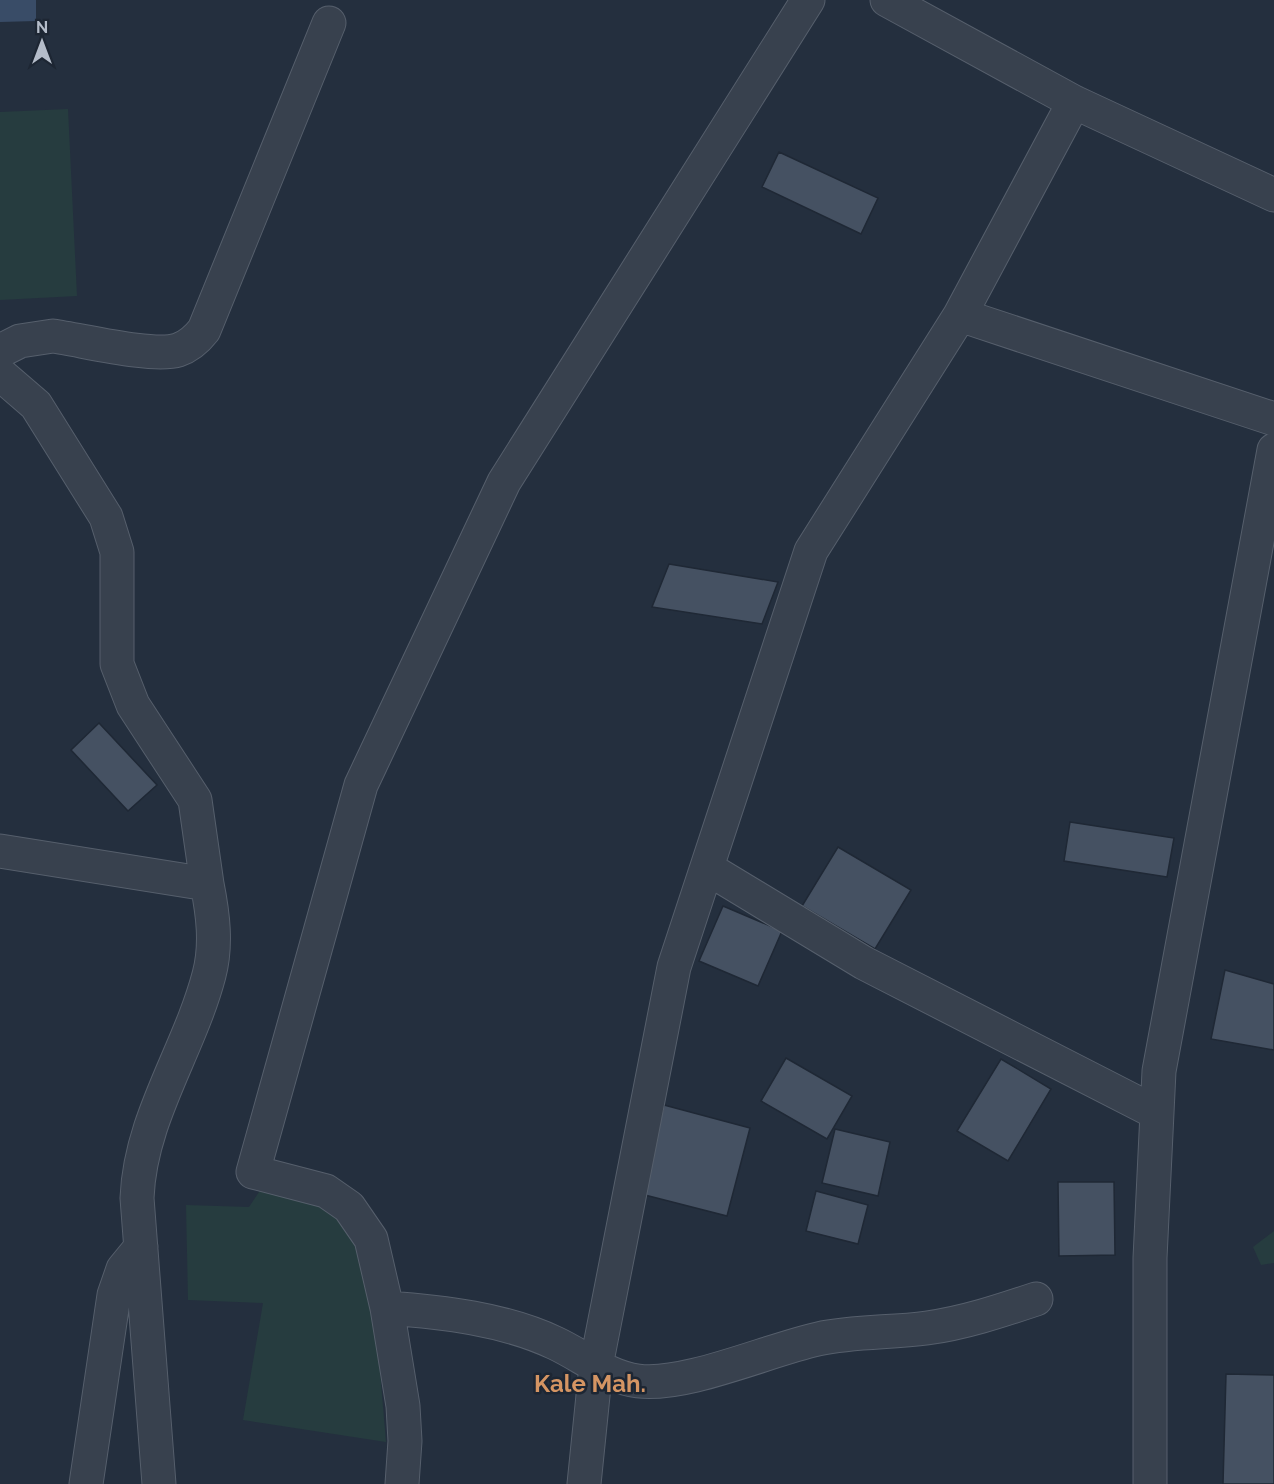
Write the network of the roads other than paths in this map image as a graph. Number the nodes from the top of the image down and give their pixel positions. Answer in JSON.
{"nodes":[{"id":1,"x":808,"y":0,"type":"edge"},
{"id":2,"x":892,"y":1,"type":"edge"},
{"id":3,"x":329,"y":23,"type":"dead end"},
{"id":4,"x":1074,"y":102,"type":"junction"},
{"id":5,"x":1274,"y":195,"type":"edge"},
{"id":6,"x":960,"y":315,"type":"junction"},
{"id":7,"x":0,"y":351,"type":"edge"},
{"id":8,"x":0,"y":374,"type":"edge"},
{"id":9,"x":1274,"y":419,"type":"edge"},
{"id":10,"x":1274,"y":450,"type":"edge"},
{"id":11,"x":0,"y":851,"type":"edge"},
{"id":12,"x":707,"y":867,"type":"junction"},
{"id":13,"x":207,"y":884,"type":"junction"},
{"id":14,"x":1157,"y":1113,"type":"junction"},
{"id":15,"x":141,"y":1247,"type":"junction"},
{"id":16,"x":1036,"y":1299,"type":"dead end"},
{"id":17,"x":387,"y":1308,"type":"junction"},
{"id":18,"x":596,"y":1366,"type":"junction"},
{"id":19,"x":86,"y":1484,"type":"edge"},
{"id":20,"x":159,"y":1484,"type":"edge"},
{"id":21,"x":402,"y":1484,"type":"edge"},
{"id":22,"x":584,"y":1484,"type":"edge"},
{"id":23,"x":1150,"y":1484,"type":"edge"}],
"edges":[{"from":1,"to":17,"type":"street"},
{"from":2,"to":4,"type":"street"},
{"from":3,"to":7,"type":"street"},
{"from":4,"to":5,"type":"street"},
{"from":4,"to":6,"type":"street"},
{"from":6,"to":9,"type":"street"},
{"from":6,"to":12,"type":"street"},
{"from":8,"to":13,"type":"street"},
{"from":10,"to":14,"type":"street"},
{"from":11,"to":13,"type":"street"},
{"from":12,"to":14,"type":"street"},
{"from":12,"to":18,"type":"street"},
{"from":13,"to":15,"type":"street"},
{"from":14,"to":23,"type":"street"},
{"from":15,"to":19,"type":"street"},
{"from":15,"to":20,"type":"street"},
{"from":16,"to":18,"type":"street"},
{"from":17,"to":18,"type":"street"},
{"from":17,"to":21,"type":"street"},
{"from":18,"to":22,"type":"street"}]}
